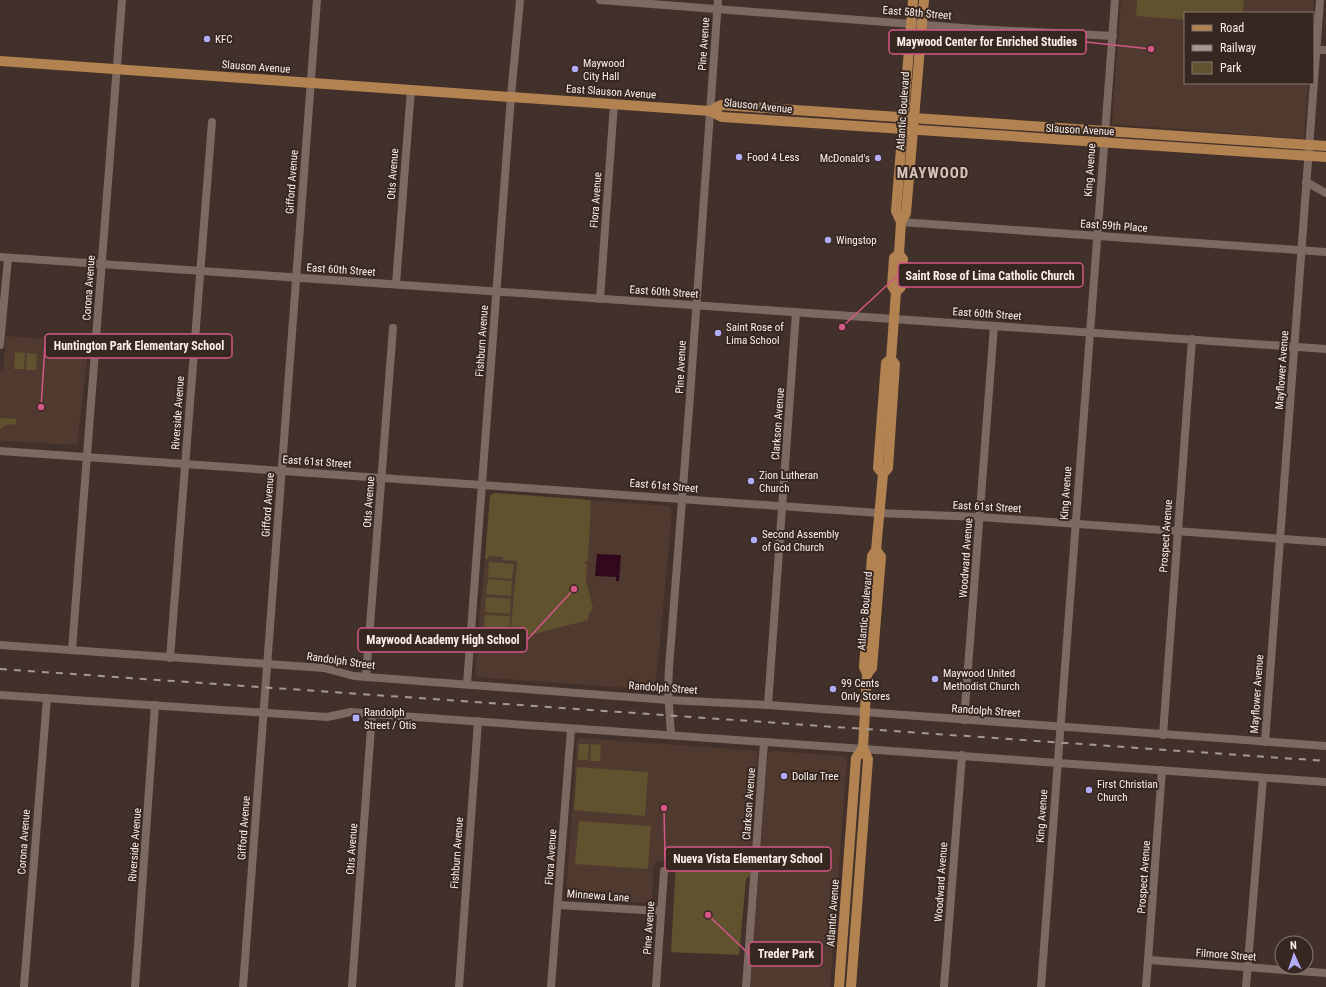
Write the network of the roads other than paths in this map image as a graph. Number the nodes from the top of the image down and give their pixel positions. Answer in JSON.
{"nodes":[{"id":1,"x":122,"y":0,"type":"edge"},
{"id":2,"x":317,"y":0,"type":"edge"},
{"id":3,"x":520,"y":0,"type":"edge"},
{"id":4,"x":600,"y":0,"type":"edge"},
{"id":5,"x":718,"y":0,"type":"edge"},
{"id":6,"x":913,"y":0,"type":"edge"},
{"id":7,"x":924,"y":0,"type":"edge"},
{"id":8,"x":1115,"y":0,"type":"edge"},
{"id":9,"x":1320,"y":0,"type":"edge"},
{"id":10,"x":718,"y":9,"type":"junction"},
{"id":11,"x":910,"y":24,"type":"junction"},
{"id":12,"x":922,"y":25,"type":"junction"},
{"id":13,"x":1113,"y":36,"type":"junction"},
{"id":14,"x":1316,"y":50,"type":"junction"},
{"id":15,"x":1326,"y":50,"type":"edge"},
{"id":16,"x":0,"y":61,"type":"edge"},
{"id":17,"x":117,"y":69,"type":"junction"},
{"id":18,"x":1314,"y":77,"type":"edge"},
{"id":19,"x":311,"y":83,"type":"junction"},
{"id":20,"x":1313,"y":84,"type":"edge"},
{"id":21,"x":411,"y":89,"type":"junction"},
{"id":22,"x":511,"y":96,"type":"junction"},
{"id":23,"x":614,"y":104,"type":"junction"},
{"id":24,"x":710,"y":110,"type":"junction"},
{"id":25,"x":903,"y":117,"type":"junction"},
{"id":26,"x":914,"y":117,"type":"junction"},
{"id":27,"x":212,"y":122,"type":"dead end"},
{"id":28,"x":902,"y":129,"type":"junction"},
{"id":29,"x":914,"y":130,"type":"junction"},
{"id":30,"x":1104,"y":130,"type":"junction"},
{"id":31,"x":1103,"y":143,"type":"junction"},
{"id":32,"x":1309,"y":145,"type":"junction"},
{"id":33,"x":1326,"y":146,"type":"edge"},
{"id":34,"x":1308,"y":156,"type":"junction"},
{"id":35,"x":1326,"y":157,"type":"edge"},
{"id":36,"x":1306,"y":182,"type":"junction"},
{"id":37,"x":1326,"y":193,"type":"edge"},
{"id":38,"x":901,"y":222,"type":"junction"},
{"id":39,"x":1096,"y":236,"type":"junction"},
{"id":40,"x":1302,"y":250,"type":"junction"},
{"id":41,"x":1326,"y":252,"type":"edge"},
{"id":42,"x":4,"y":257,"type":"edge"},
{"id":43,"x":102,"y":264,"type":"junction"},
{"id":44,"x":200,"y":271,"type":"junction"},
{"id":45,"x":296,"y":278,"type":"junction"},
{"id":46,"x":396,"y":284,"type":"junction"},
{"id":47,"x":497,"y":291,"type":"junction"},
{"id":48,"x":600,"y":298,"type":"junction"},
{"id":49,"x":696,"y":305,"type":"junction"},
{"id":50,"x":796,"y":312,"type":"junction"},
{"id":51,"x":894,"y":319,"type":"junction"},
{"id":52,"x":994,"y":326,"type":"junction"},
{"id":53,"x":393,"y":328,"type":"dead end"},
{"id":54,"x":1090,"y":332,"type":"junction"},
{"id":55,"x":1192,"y":340,"type":"junction"},
{"id":56,"x":0,"y":345,"type":"edge"},
{"id":57,"x":1295,"y":346,"type":"junction"},
{"id":58,"x":1326,"y":349,"type":"edge"},
{"id":59,"x":0,"y":451,"type":"edge"},
{"id":60,"x":87,"y":457,"type":"junction"},
{"id":61,"x":185,"y":464,"type":"junction"},
{"id":62,"x":282,"y":470,"type":"junction"},
{"id":63,"x":382,"y":478,"type":"junction"},
{"id":64,"x":482,"y":484,"type":"junction"},
{"id":65,"x":681,"y":499,"type":"junction"},
{"id":66,"x":783,"y":505,"type":"junction"},
{"id":67,"x":879,"y":513,"type":"junction"},
{"id":68,"x":980,"y":517,"type":"junction"},
{"id":69,"x":1075,"y":523,"type":"junction"},
{"id":70,"x":1177,"y":531,"type":"junction"},
{"id":71,"x":1279,"y":538,"type":"junction"},
{"id":72,"x":1326,"y":542,"type":"edge"},
{"id":73,"x":0,"y":645,"type":"edge"},
{"id":74,"x":72,"y":650,"type":"junction"},
{"id":75,"x":170,"y":658,"type":"junction"},
{"id":76,"x":267,"y":664,"type":"junction"},
{"id":77,"x":366,"y":677,"type":"junction"},
{"id":78,"x":467,"y":684,"type":"junction"},
{"id":79,"x":0,"y":695,"type":"edge"},
{"id":80,"x":46,"y":698,"type":"junction"},
{"id":81,"x":668,"y":700,"type":"junction"},
{"id":82,"x":155,"y":705,"type":"junction"},
{"id":83,"x":768,"y":705,"type":"junction"},
{"id":84,"x":264,"y":713,"type":"junction"},
{"id":85,"x":372,"y":714,"type":"junction"},
{"id":86,"x":865,"y":715,"type":"junction"},
{"id":87,"x":964,"y":720,"type":"junction"},
{"id":88,"x":478,"y":722,"type":"junction"},
{"id":89,"x":1060,"y":727,"type":"junction"},
{"id":90,"x":571,"y":729,"type":"junction"},
{"id":91,"x":671,"y":735,"type":"junction"},
{"id":92,"x":1163,"y":735,"type":"junction"},
{"id":93,"x":764,"y":742,"type":"junction"},
{"id":94,"x":1265,"y":742,"type":"junction"},
{"id":95,"x":1326,"y":746,"type":"edge"},
{"id":96,"x":863,"y":748,"type":"junction"},
{"id":97,"x":962,"y":755,"type":"junction"},
{"id":98,"x":1057,"y":762,"type":"junction"},
{"id":99,"x":1162,"y":770,"type":"junction"},
{"id":100,"x":1263,"y":778,"type":"junction"},
{"id":101,"x":1326,"y":782,"type":"edge"},
{"id":102,"x":664,"y":872,"type":"dead end"},
{"id":103,"x":558,"y":905,"type":"junction"},
{"id":104,"x":661,"y":912,"type":"junction"},
{"id":105,"x":1149,"y":960,"type":"junction"},
{"id":106,"x":1247,"y":967,"type":"junction"},
{"id":107,"x":1326,"y":973,"type":"edge"},
{"id":108,"x":24,"y":987,"type":"edge"},
{"id":109,"x":135,"y":987,"type":"edge"},
{"id":110,"x":243,"y":987,"type":"edge"},
{"id":111,"x":352,"y":987,"type":"edge"},
{"id":112,"x":459,"y":987,"type":"edge"},
{"id":113,"x":551,"y":987,"type":"edge"},
{"id":114,"x":656,"y":987,"type":"edge"},
{"id":115,"x":746,"y":987,"type":"edge"},
{"id":116,"x":839,"y":987,"type":"edge"},
{"id":117,"x":851,"y":987,"type":"edge"},
{"id":118,"x":944,"y":987,"type":"edge"},
{"id":119,"x":1041,"y":987,"type":"edge"},
{"id":120,"x":1146,"y":987,"type":"edge"},
{"id":121,"x":1246,"y":987,"type":"edge"}],
"edges":[{"from":1,"to":17,"type":"street","name":"Corona Avenue"},
{"from":2,"to":19,"type":"street","name":"Gifford Avenue"},
{"from":3,"to":22,"type":"street","name":"Fishburn Avenue"},
{"from":4,"to":10,"type":"street","name":"East 58th Street"},
{"from":5,"to":10,"type":"street","name":"Pine Avenue"},
{"from":6,"to":11,"type":"main road","name":"Atlantic Boulevard"},
{"from":7,"to":12,"type":"main road","name":"Atlantic Boulevard"},
{"from":8,"to":13,"type":"street","name":"King Avenue"},
{"from":9,"to":14,"type":"street","name":"Mayflower Avenue"},
{"from":10,"to":11,"type":"street","name":"East 58th Street"},
{"from":10,"to":24,"type":"street","name":"Pine Avenue"},
{"from":11,"to":12,"type":"street","name":"East 58th Street"},
{"from":11,"to":25,"type":"main road","name":"Atlantic Boulevard"},
{"from":12,"to":13,"type":"street","name":"East 58th Street"},
{"from":12,"to":26,"type":"main road","name":"Atlantic Boulevard"},
{"from":13,"to":30,"type":"street","name":"King Avenue"},
{"from":14,"to":15,"type":"street"},
{"from":14,"to":18,"type":"street","name":"Mayflower Avenue"},
{"from":16,"to":17,"type":"main road","name":"Slauson Avenue"},
{"from":17,"to":19,"type":"main road","name":"Slauson Avenue"},
{"from":17,"to":43,"type":"street","name":"Corona Avenue"},
{"from":19,"to":21,"type":"main road","name":"Slauson Avenue"},
{"from":19,"to":45,"type":"street","name":"Gifford Avenue"},
{"from":20,"to":32,"type":"street","name":"Mayflower Avenue"},
{"from":21,"to":22,"type":"main road","name":"Slauson Avenue"},
{"from":21,"to":46,"type":"street","name":"Otis Avenue"},
{"from":22,"to":23,"type":"main road","name":"East Slauson Avenue"},
{"from":22,"to":47,"type":"street","name":"Fishburn Avenue"},
{"from":23,"to":24,"type":"main road","name":"East Slauson Avenue"},
{"from":23,"to":48,"type":"street","name":"Flora Avenue"},
{"from":24,"to":25,"type":"main road","name":"Slauson Avenue"},
{"from":24,"to":28,"type":"main road","name":"Slauson Avenue"},
{"from":24,"to":49,"type":"street","name":"Pine Avenue"},
{"from":25,"to":26,"type":"main road","name":"Slauson Avenue"},
{"from":25,"to":28,"type":"main road","name":"Atlantic Boulevard"},
{"from":26,"to":29,"type":"main road","name":"Atlantic Boulevard"},
{"from":26,"to":30,"type":"main road","name":"Slauson Avenue"},
{"from":27,"to":44,"type":"street","name":"Riverside Avenue"},
{"from":28,"to":29,"type":"main road","name":"Slauson Avenue"},
{"from":28,"to":38,"type":"main road","name":"Atlantic Boulevard"},
{"from":29,"to":31,"type":"main road","name":"Slauson Avenue"},
{"from":29,"to":38,"type":"main road","name":"Atlantic Boulevard"},
{"from":30,"to":31,"type":"street","name":"King Avenue"},
{"from":30,"to":32,"type":"main road","name":"Slauson Avenue"},
{"from":31,"to":34,"type":"main road","name":"Slauson Avenue"},
{"from":31,"to":39,"type":"street","name":"King Avenue"},
{"from":32,"to":33,"type":"main road","name":"Slauson Avenue"},
{"from":32,"to":34,"type":"street","name":"Mayflower Avenue"},
{"from":34,"to":35,"type":"main road","name":"Slauson Avenue"},
{"from":34,"to":36,"type":"street","name":"Mayflower Avenue"},
{"from":36,"to":37,"type":"street"},
{"from":36,"to":40,"type":"street","name":"Mayflower Avenue"},
{"from":38,"to":39,"type":"street","name":"East 59th Place"},
{"from":38,"to":51,"type":"main road","name":"Atlantic Boulevard"},
{"from":39,"to":40,"type":"street","name":"East 59th Place"},
{"from":39,"to":54,"type":"street","name":"King Avenue"},
{"from":40,"to":41,"type":"street","name":"East 59th Place"},
{"from":40,"to":57,"type":"street","name":"Mayflower Avenue"},
{"from":42,"to":43,"type":"street","name":"East 60th Street"},
{"from":42,"to":56,"type":"street"},
{"from":43,"to":44,"type":"street","name":"East 60th Street"},
{"from":43,"to":60,"type":"street","name":"Corona Avenue"},
{"from":44,"to":45,"type":"street","name":"East 60th Street"},
{"from":44,"to":61,"type":"street","name":"Riverside Avenue"},
{"from":45,"to":46,"type":"street","name":"East 60th Street"},
{"from":45,"to":62,"type":"street","name":"Gifford Avenue"},
{"from":46,"to":47,"type":"street","name":"East 60th Street"},
{"from":47,"to":48,"type":"street","name":"East 60th Street"},
{"from":47,"to":64,"type":"street","name":"Fishburn Avenue"},
{"from":48,"to":49,"type":"street","name":"East 60th Street"},
{"from":49,"to":50,"type":"street","name":"East 60th Street"},
{"from":49,"to":65,"type":"street","name":"Pine Avenue"},
{"from":50,"to":51,"type":"street","name":"East 60th Street"},
{"from":50,"to":66,"type":"street","name":"Clarkson Avenue"},
{"from":51,"to":52,"type":"street","name":"East 60th Street"},
{"from":51,"to":67,"type":"main road","name":"Atlantic Boulevard"},
{"from":52,"to":54,"type":"street","name":"East 60th Street"},
{"from":52,"to":68,"type":"street","name":"Woodward Avenue"},
{"from":53,"to":63,"type":"street","name":"Otis Avenue"},
{"from":54,"to":55,"type":"street","name":"East 60th Street"},
{"from":54,"to":69,"type":"street","name":"King Avenue"},
{"from":55,"to":57,"type":"street","name":"East 60th Street"},
{"from":55,"to":70,"type":"street","name":"Prospect Avenue"},
{"from":57,"to":58,"type":"street","name":"East 60th Street"},
{"from":57,"to":71,"type":"street","name":"Mayflower Avenue"},
{"from":59,"to":60,"type":"street","name":"East 61st Street"},
{"from":60,"to":61,"type":"street","name":"East 61st Street"},
{"from":60,"to":74,"type":"street","name":"Corona Avenue"},
{"from":61,"to":62,"type":"street","name":"East 61st Street"},
{"from":61,"to":75,"type":"street","name":"Riverside Avenue"},
{"from":62,"to":63,"type":"street","name":"East 61st Street"},
{"from":62,"to":76,"type":"street","name":"Gifford Avenue"},
{"from":63,"to":64,"type":"street","name":"East 61st Street"},
{"from":63,"to":77,"type":"street","name":"Otis Avenue"},
{"from":64,"to":65,"type":"street","name":"East 61st Street"},
{"from":64,"to":78,"type":"street","name":"Fishburn Avenue"},
{"from":65,"to":66,"type":"street","name":"East 61st Street"},
{"from":65,"to":81,"type":"street","name":"Pine Avenue"},
{"from":66,"to":67,"type":"street","name":"East 61st Street"},
{"from":66,"to":83,"type":"street","name":"Clarkson Avenue"},
{"from":67,"to":68,"type":"street","name":"East 61st Street"},
{"from":67,"to":86,"type":"main road","name":"Atlantic Boulevard"},
{"from":68,"to":69,"type":"street","name":"East 61st Street"},
{"from":68,"to":87,"type":"street","name":"Woodward Avenue"},
{"from":69,"to":70,"type":"street","name":"East 61st Street"},
{"from":69,"to":89,"type":"street","name":"King Avenue"},
{"from":70,"to":71,"type":"street","name":"East 61st Street"},
{"from":70,"to":92,"type":"street","name":"Prospect Avenue"},
{"from":71,"to":72,"type":"street","name":"East 61st Street"},
{"from":71,"to":94,"type":"street","name":"Mayflower Avenue"},
{"from":73,"to":74,"type":"street","name":"Randolph Street"},
{"from":74,"to":75,"type":"street","name":"Randolph Street"},
{"from":75,"to":76,"type":"street","name":"Randolph Street"},
{"from":76,"to":77,"type":"street","name":"Randolph Street"},
{"from":76,"to":84,"type":"street","name":"Gifford Avenue"},
{"from":77,"to":78,"type":"street","name":"Randolph Street"},
{"from":78,"to":81,"type":"street","name":"Randolph Street"},
{"from":79,"to":80,"type":"street"},
{"from":80,"to":82,"type":"street"},
{"from":80,"to":108,"type":"street","name":"Corona Avenue"},
{"from":81,"to":83,"type":"street","name":"Randolph Street"},
{"from":81,"to":91,"type":"street","name":"Pine Avenue"},
{"from":82,"to":84,"type":"street"},
{"from":82,"to":109,"type":"street","name":"Riverside Avenue"},
{"from":83,"to":86,"type":"street","name":"Randolph Street"},
{"from":84,"to":85,"type":"street"},
{"from":84,"to":110,"type":"street","name":"Gifford Avenue"},
{"from":85,"to":88,"type":"street"},
{"from":85,"to":111,"type":"street","name":"Otis Avenue"},
{"from":86,"to":87,"type":"street","name":"Randolph Street"},
{"from":86,"to":96,"type":"main road","name":"Atlantic Avenue"},
{"from":87,"to":89,"type":"street","name":"Randolph Street"},
{"from":88,"to":90,"type":"street"},
{"from":88,"to":112,"type":"street","name":"Fishburn Avenue"},
{"from":89,"to":92,"type":"street","name":"Randolph Street"},
{"from":89,"to":98,"type":"street","name":"King Avenue"},
{"from":90,"to":91,"type":"street"},
{"from":90,"to":103,"type":"street","name":"Flora Avenue"},
{"from":91,"to":93,"type":"street"},
{"from":92,"to":94,"type":"street","name":"Randolph Street"},
{"from":93,"to":96,"type":"street"},
{"from":93,"to":115,"type":"street","name":"Clarkson Avenue"},
{"from":94,"to":95,"type":"street","name":"Randolph Street"},
{"from":96,"to":97,"type":"street"},
{"from":96,"to":116,"type":"main road","name":"Atlantic Avenue"},
{"from":96,"to":117,"type":"main road","name":"Atlantic Avenue"},
{"from":97,"to":98,"type":"street"},
{"from":97,"to":118,"type":"street","name":"Woodward Avenue"},
{"from":98,"to":99,"type":"street"},
{"from":98,"to":119,"type":"street","name":"King Avenue"},
{"from":99,"to":100,"type":"street"},
{"from":99,"to":105,"type":"street","name":"Prospect Avenue"},
{"from":100,"to":101,"type":"street"},
{"from":100,"to":106,"type":"street"},
{"from":102,"to":104,"type":"street","name":"Pine Avenue"},
{"from":103,"to":104,"type":"street","name":"Minnewa Lane"},
{"from":103,"to":113,"type":"street","name":"Flora Avenue"},
{"from":104,"to":114,"type":"street","name":"Pine Avenue"},
{"from":105,"to":106,"type":"street","name":"Filmore Street"},
{"from":105,"to":120,"type":"street","name":"Prospect Avenue"},
{"from":106,"to":107,"type":"street","name":"Filmore Street"},
{"from":106,"to":121,"type":"street"}]}
